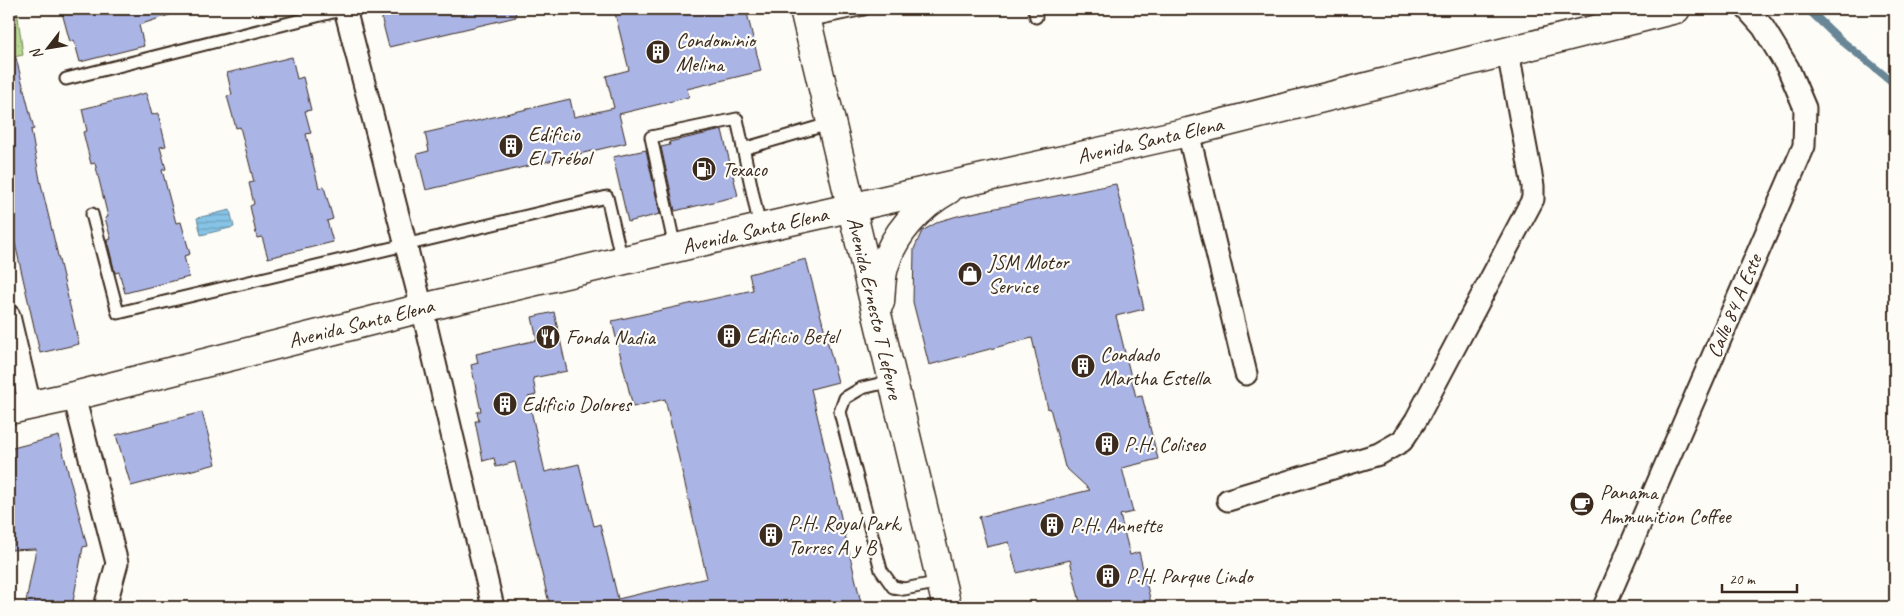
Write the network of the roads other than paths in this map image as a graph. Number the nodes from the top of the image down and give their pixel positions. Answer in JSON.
{"nodes":[{"id":1,"x":345,"y":9,"type":"edge"},
{"id":2,"x":864,"y":9,"type":"edge"},
{"id":3,"x":1676,"y":9,"type":"edge"},
{"id":4,"x":1747,"y":9,"type":"edge"},
{"id":5,"x":805,"y":15,"type":"edge"},
{"id":6,"x":1627,"y":15,"type":"edge"},
{"id":7,"x":1508,"y":52,"type":"junction"},
{"id":8,"x":66,"y":79,"type":"dead end"},
{"id":9,"x":832,"y":123,"type":"junction"},
{"id":10,"x":1188,"y":132,"type":"junction"},
{"id":11,"x":743,"y":148,"type":"junction"},
{"id":12,"x":963,"y":182,"type":"junction"},
{"id":13,"x":852,"y":208,"type":"junction"},
{"id":14,"x":92,"y":214,"type":"dead end"},
{"id":15,"x":760,"y":228,"type":"junction"},
{"id":16,"x":405,"y":244,"type":"junction"},
{"id":17,"x":675,"y":248,"type":"junction"},
{"id":18,"x":622,"y":261,"type":"junction"},
{"id":19,"x":422,"y":308,"type":"junction"},
{"id":20,"x":9,"y":316,"type":"edge"},
{"id":21,"x":878,"y":323,"type":"junction"},
{"id":22,"x":1246,"y":374,"type":"dead end"},
{"id":23,"x":892,"y":381,"type":"junction"},
{"id":24,"x":74,"y":396,"type":"junction"},
{"id":25,"x":19,"y":408,"type":"edge"},
{"id":26,"x":1228,"y":500,"type":"dead end"},
{"id":27,"x":944,"y":595,"type":"edge"},
{"id":28,"x":105,"y":607,"type":"edge"},
{"id":29,"x":493,"y":607,"type":"edge"},
{"id":30,"x":1604,"y":607,"type":"edge"}],
"edges":[{"from":1,"to":8,"type":"lane"},
{"from":1,"to":16,"type":"street"},
{"from":2,"to":5,"type":"lane"},
{"from":3,"to":6,"type":"street","name":"Avenida Santa Elena"},
{"from":4,"to":30,"type":"street","name":"Calle 84 A Este"},
{"from":5,"to":9,"type":"street","name":"Avenida Ernesto T Lefevre"},
{"from":6,"to":7,"type":"street","name":"Avenida Santa Elena"},
{"from":7,"to":10,"type":"street","name":"Avenida Santa Elena"},
{"from":7,"to":26,"type":"street"},
{"from":9,"to":11,"type":"lane"},
{"from":9,"to":13,"type":"street","name":"Avenida Ernesto T Lefevre"},
{"from":10,"to":12,"type":"street","name":"Avenida Santa Elena"},
{"from":10,"to":22,"type":"street"},
{"from":11,"to":15,"type":"lane"},
{"from":11,"to":17,"type":"lane"},
{"from":12,"to":13,"type":"street","name":"Avenida Santa Elena"},
{"from":12,"to":21,"type":"street"},
{"from":13,"to":15,"type":"street","name":"Avenida Santa Elena"},
{"from":13,"to":21,"type":"street","name":"Avenida Ernesto T Lefevre"},
{"from":14,"to":16,"type":"lane"},
{"from":15,"to":17,"type":"street","name":"Avenida Santa Elena"},
{"from":16,"to":18,"type":"lane"},
{"from":16,"to":19,"type":"street"},
{"from":17,"to":18,"type":"street","name":"Avenida Santa Elena"},
{"from":18,"to":19,"type":"street","name":"Avenida Santa Elena"},
{"from":19,"to":24,"type":"street","name":"Avenida Santa Elena"},
{"from":19,"to":29,"type":"street"},
{"from":20,"to":25,"type":"street"},
{"from":21,"to":23,"type":"street","name":"Avenida Ernesto T Lefevre"},
{"from":23,"to":27,"type":"street","name":"Avenida Ernesto T Lefevre"},
{"from":23,"to":27,"type":"lane"},
{"from":24,"to":25,"type":"street","name":"Avenida Santa Elena"},
{"from":24,"to":28,"type":"street"}]}
